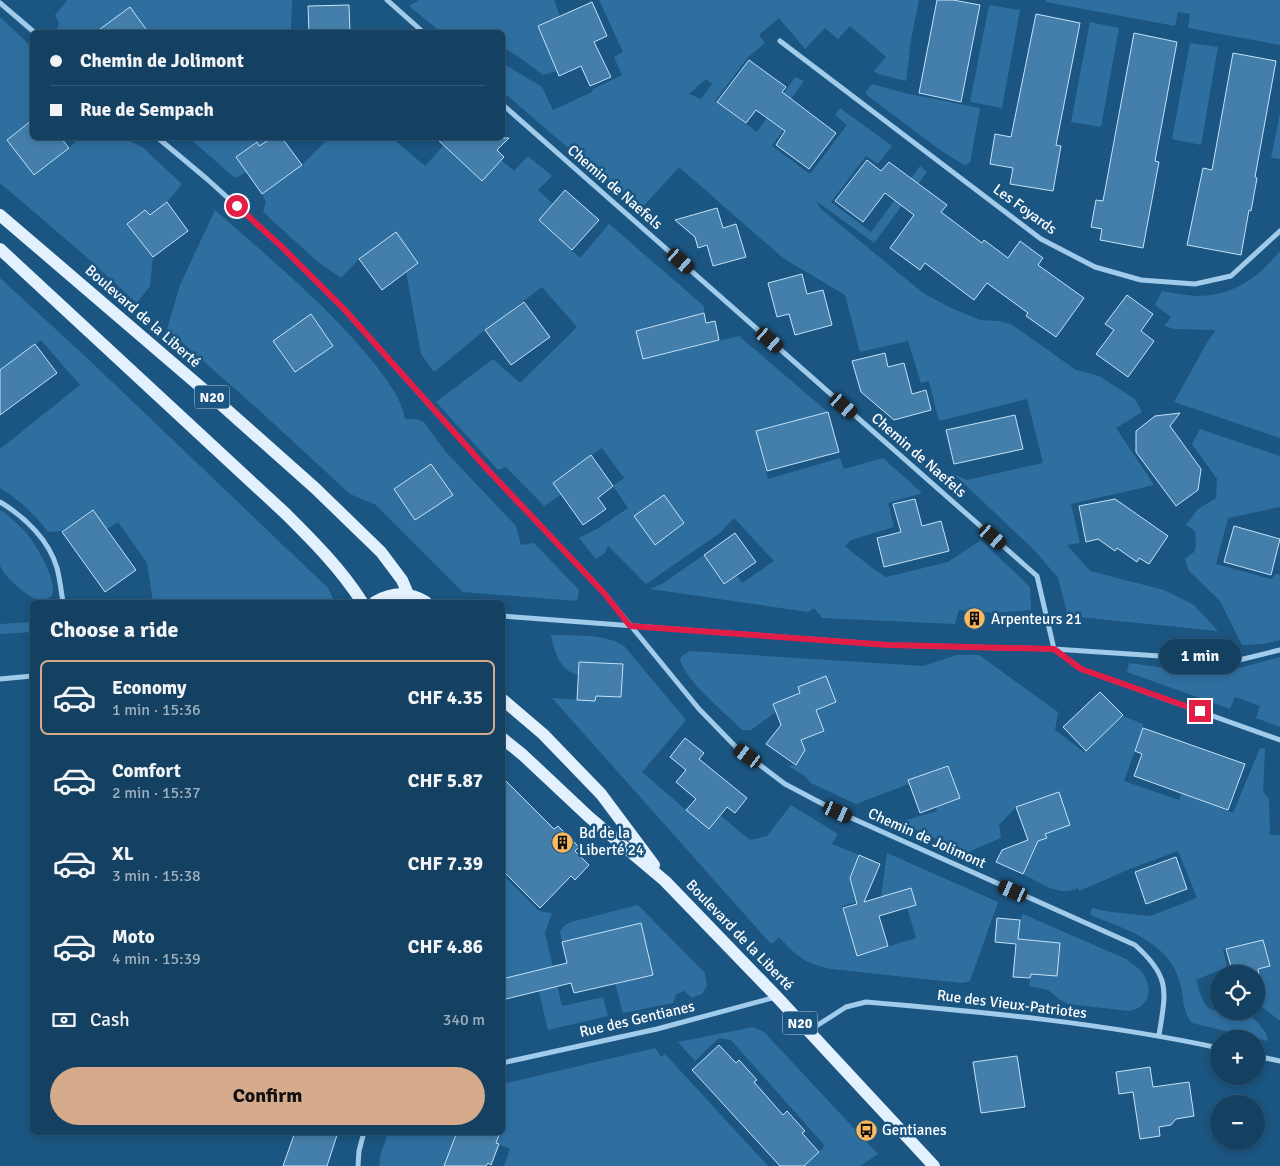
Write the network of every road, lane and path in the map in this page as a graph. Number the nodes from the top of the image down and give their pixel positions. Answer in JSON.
{"nodes":[{"id":1,"x":387,"y":0,"type":"edge"},
{"id":2,"x":0,"y":4,"type":"edge"},
{"id":3,"x":32,"y":30,"type":"edge"},
{"id":4,"x":421,"y":30,"type":"edge"},
{"id":5,"x":780,"y":41,"type":"dead end"},
{"id":6,"x":505,"y":107,"type":"edge"},
{"id":7,"x":160,"y":140,"type":"edge"},
{"id":8,"x":0,"y":215,"type":"edge"},
{"id":9,"x":1280,"y":230,"type":"edge"},
{"id":10,"x":0,"y":249,"type":"edge"},
{"id":11,"x":0,"y":502,"type":"edge"},
{"id":12,"x":408,"y":594,"type":"junction"},
{"id":13,"x":63,"y":600,"type":"edge"},
{"id":14,"x":361,"y":600,"type":"edge"},
{"id":15,"x":379,"y":600,"type":"edge"},
{"id":16,"x":423,"y":600,"type":"edge"},
{"id":17,"x":505,"y":616,"type":"edge"},
{"id":18,"x":630,"y":626,"type":"junction"},
{"id":19,"x":1054,"y":649,"type":"junction"},
{"id":20,"x":1280,"y":650,"type":"edge"},
{"id":21,"x":30,"y":676,"type":"edge"},
{"id":22,"x":0,"y":679,"type":"edge"},
{"id":23,"x":505,"y":702,"type":"edge"},
{"id":24,"x":505,"y":740,"type":"edge"},
{"id":25,"x":1280,"y":740,"type":"edge"},
{"id":26,"x":666,"y":881,"type":"junction"},
{"id":27,"x":776,"y":996,"type":"junction"},
{"id":28,"x":809,"y":1032,"type":"junction"},
{"id":29,"x":1159,"y":1035,"type":"junction"},
{"id":30,"x":1210,"y":1046,"type":"edge"},
{"id":31,"x":1265,"y":1058,"type":"edge"},
{"id":32,"x":1280,"y":1061,"type":"edge"},
{"id":33,"x":505,"y":1062,"type":"edge"},
{"id":34,"x":363,"y":1135,"type":"edge"},
{"id":35,"x":358,"y":1166,"type":"edge"},
{"id":36,"x":934,"y":1166,"type":"edge"}],
"edges":[{"from":1,"to":4,"type":"street"},
{"from":2,"to":3,"type":"street"},
{"from":5,"to":9,"type":"street","name":"Les Foyards"},
{"from":6,"to":19,"type":"street","name":"Chemin de Naefels"},
{"from":7,"to":18,"type":"street","name":"Chemin de Jolimont"},
{"from":8,"to":12,"type":"main road","name":"Boulevard de la Liberté","number":"N20"},
{"from":10,"to":14,"type":"main road","number":"N20"},
{"from":11,"to":13,"type":"street"},
{"from":12,"to":15,"type":"main road"},
{"from":12,"to":16,"type":"main road"},
{"from":17,"to":18,"type":"street"},
{"from":18,"to":19,"type":"street"},
{"from":18,"to":29,"type":"street","name":"Chemin de Jolimont"},
{"from":19,"to":20,"type":"street"},
{"from":19,"to":25,"type":"street"},
{"from":21,"to":22,"type":"street"},
{"from":23,"to":26,"type":"main road","name":"Boulevard de la Liberté","number":"N20"},
{"from":24,"to":26,"type":"main road","name":"Boulevard de la Liberté","number":"N20"},
{"from":26,"to":27,"type":"main road","name":"Boulevard de la Liberté","number":"N20"},
{"from":27,"to":28,"type":"main road","name":"Boulevard de la Liberté","number":"N20"},
{"from":27,"to":33,"type":"street","name":"Rue des Gentianes"},
{"from":28,"to":29,"type":"street","name":"Rue des Vieux-Patriotes"},
{"from":28,"to":36,"type":"main road","name":"Boulevard de la Liberté","number":"N20"},
{"from":29,"to":30,"type":"street","name":"Rue des Vieux-Patriotes"},
{"from":31,"to":32,"type":"street"},
{"from":34,"to":35,"type":"street"}]}
